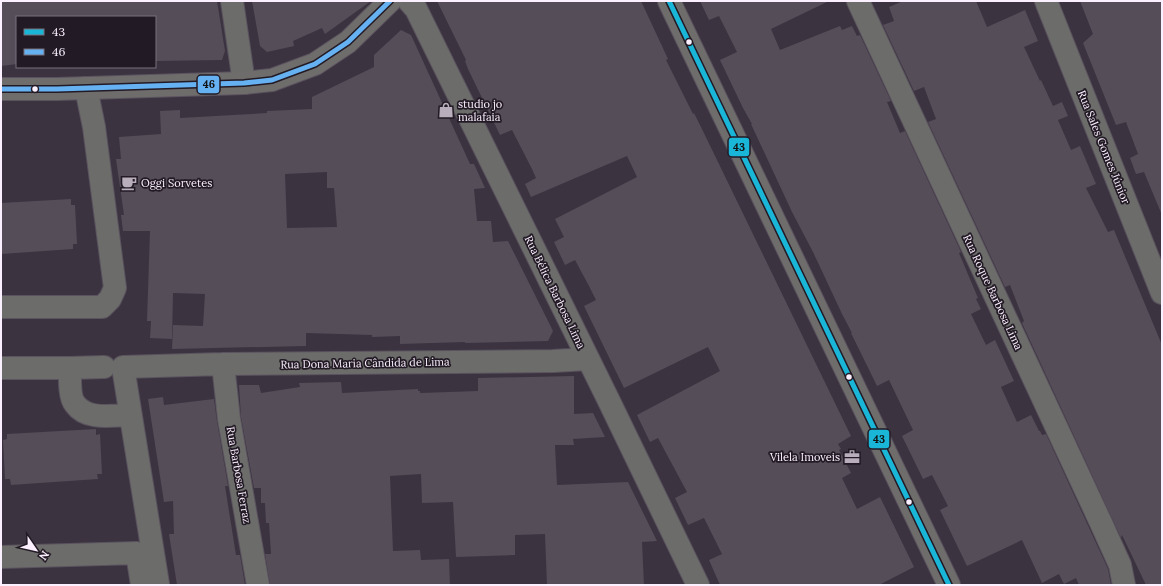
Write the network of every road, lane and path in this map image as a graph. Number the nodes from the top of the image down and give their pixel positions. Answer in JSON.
{"nodes":[{"id":1,"x":232,"y":1,"type":"edge"},
{"id":2,"x":390,"y":1,"type":"edge"},
{"id":3,"x":408,"y":1,"type":"edge"},
{"id":4,"x":669,"y":1,"type":"edge"},
{"id":5,"x":858,"y":1,"type":"edge"},
{"id":6,"x":1046,"y":1,"type":"edge"},
{"id":7,"x":244,"y":83,"type":"junction"},
{"id":8,"x":86,"y":88,"type":"junction"},
{"id":9,"x":1,"y":89,"type":"edge"},
{"id":10,"x":1162,"y":293,"type":"edge"},
{"id":11,"x":1,"y":307,"type":"edge"},
{"id":12,"x":588,"y":359,"type":"junction"},
{"id":13,"x":223,"y":364,"type":"junction"},
{"id":14,"x":104,"y":367,"type":"dead end"},
{"id":15,"x":1,"y":368,"type":"edge"},
{"id":16,"x":70,"y":368,"type":"junction"},
{"id":17,"x":130,"y":415,"type":"junction"},
{"id":18,"x":1,"y":557,"type":"edge"},
{"id":19,"x":142,"y":585,"type":"edge"},
{"id":20,"x":145,"y":585,"type":"edge"},
{"id":21,"x":258,"y":585,"type":"edge"},
{"id":22,"x":698,"y":585,"type":"edge"},
{"id":23,"x":949,"y":585,"type":"edge"},
{"id":24,"x":1124,"y":585,"type":"edge"}],
"edges":[{"from":1,"to":7,"type":"street"},
{"from":2,"to":7,"type":"main road"},
{"from":3,"to":12,"type":"street","name":"Rua Bélica Barbosa Lima"},
{"from":4,"to":23,"type":"main road"},
{"from":5,"to":24,"type":"street","name":"Rua Roque Barbosa Lima"},
{"from":6,"to":10,"type":"street","name":"Rua Sales Gomes Júnior"},
{"from":7,"to":8,"type":"main road"},
{"from":8,"to":9,"type":"main road"},
{"from":8,"to":11,"type":"street"},
{"from":12,"to":13,"type":"street","name":"Rua Dona Maria Cândida de Lima"},
{"from":12,"to":22,"type":"street","name":"Rua Bélica Barbosa Lima"},
{"from":13,"to":17,"type":"street","name":"Rua Dona Maria Cândida de Lima"},
{"from":13,"to":21,"type":"street","name":"Rua Barbosa Ferraz"},
{"from":14,"to":16,"type":"street"},
{"from":15,"to":16,"type":"street"},
{"from":16,"to":17,"type":"street"},
{"from":17,"to":20,"type":"street"},
{"from":18,"to":19,"type":"street"}]}
